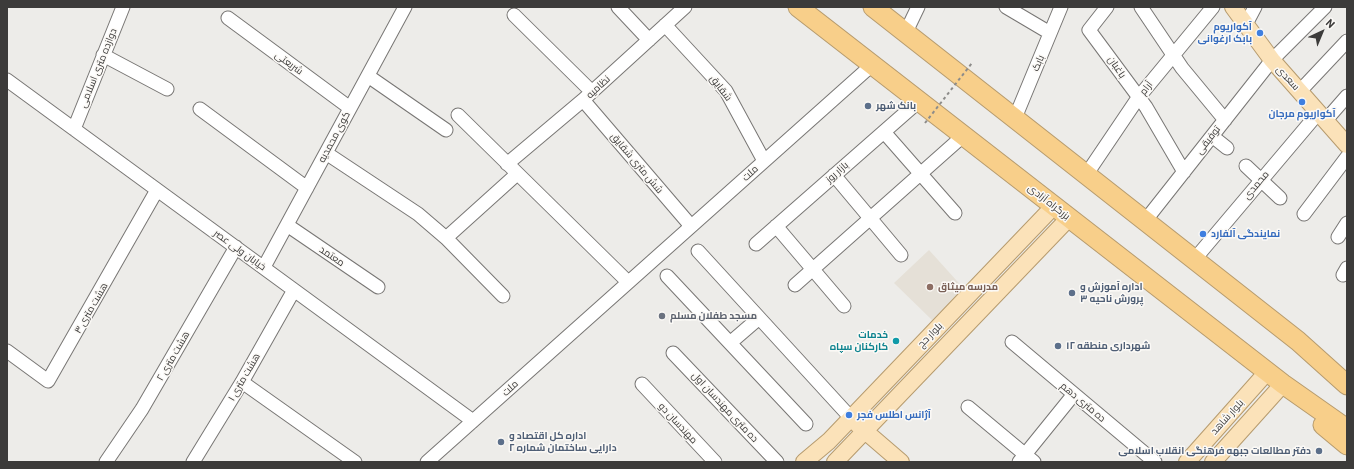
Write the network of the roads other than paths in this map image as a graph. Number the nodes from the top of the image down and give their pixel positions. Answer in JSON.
{"nodes":[{"id":1,"x":123,"y":7,"type":"edge"},
{"id":2,"x":405,"y":7,"type":"edge"},
{"id":3,"x":618,"y":7,"type":"edge"},
{"id":4,"x":685,"y":7,"type":"edge"},
{"id":5,"x":798,"y":7,"type":"edge"},
{"id":6,"x":873,"y":7,"type":"edge"},
{"id":7,"x":918,"y":7,"type":"edge"},
{"id":8,"x":1006,"y":7,"type":"edge"},
{"id":9,"x":1061,"y":7,"type":"edge"},
{"id":10,"x":1107,"y":7,"type":"edge"},
{"id":11,"x":1141,"y":7,"type":"edge"},
{"id":12,"x":1213,"y":7,"type":"edge"},
{"id":13,"x":1233,"y":7,"type":"edge"},
{"id":14,"x":1255,"y":7,"type":"edge"},
{"id":15,"x":1326,"y":7,"type":"edge"},
{"id":16,"x":514,"y":15,"type":"dead end"},
{"id":17,"x":228,"y":18,"type":"dead end"},
{"id":18,"x":1246,"y":24,"type":"junction"},
{"id":19,"x":665,"y":25,"type":"junction"},
{"id":20,"x":906,"y":32,"type":"junction"},
{"id":21,"x":1050,"y":33,"type":"junction"},
{"id":22,"x":649,"y":40,"type":"junction"},
{"id":23,"x":1347,"y":41,"type":"edge"},
{"id":24,"x":1173,"y":54,"type":"junction"},
{"id":25,"x":104,"y":55,"type":"junction"},
{"id":26,"x":1272,"y":60,"type":"junction"},
{"id":27,"x":872,"y":65,"type":"junction"},
{"id":28,"x":368,"y":76,"type":"junction"},
{"id":29,"x":8,"y":83,"type":"edge"},
{"id":30,"x":167,"y":89,"type":"dead end"},
{"id":31,"x":1300,"y":91,"type":"junction"},
{"id":32,"x":588,"y":96,"type":"junction"},
{"id":33,"x":1347,"y":96,"type":"edge"},
{"id":34,"x":1138,"y":98,"type":"junction"},
{"id":35,"x":918,"y":101,"type":"junction"},
{"id":36,"x":350,"y":108,"type":"junction"},
{"id":37,"x":200,"y":110,"type":"dead end"},
{"id":38,"x":458,"y":115,"type":"dead end"},
{"id":39,"x":1322,"y":116,"type":"junction"},
{"id":40,"x":1015,"y":118,"type":"junction"},
{"id":41,"x":1225,"y":120,"type":"junction"},
{"id":42,"x":74,"y":129,"type":"junction"},
{"id":43,"x":446,"y":130,"type":"dead end"},
{"id":44,"x":884,"y":132,"type":"junction"},
{"id":45,"x":963,"y":136,"type":"junction"},
{"id":46,"x":1212,"y":136,"type":"junction"},
{"id":47,"x":1347,"y":146,"type":"edge"},
{"id":48,"x":1228,"y":148,"type":"dead end"},
{"id":49,"x":326,"y":153,"type":"junction"},
{"id":50,"x":1347,"y":157,"type":"edge"},
{"id":51,"x":764,"y":161,"type":"junction"},
{"id":52,"x":507,"y":164,"type":"junction"},
{"id":53,"x":1246,"y":166,"type":"dead end"},
{"id":54,"x":1184,"y":172,"type":"junction"},
{"id":55,"x":517,"y":174,"type":"junction"},
{"id":56,"x":920,"y":174,"type":"junction"},
{"id":57,"x":1086,"y":174,"type":"junction"},
{"id":58,"x":834,"y":175,"type":"junction"},
{"id":59,"x":1261,"y":179,"type":"junction"},
{"id":60,"x":307,"y":188,"type":"junction"},
{"id":61,"x":157,"y":190,"type":"junction"},
{"id":62,"x":1280,"y":198,"type":"dead end"},
{"id":63,"x":1054,"y":206,"type":"junction"},
{"id":64,"x":954,"y":213,"type":"dead end"},
{"id":65,"x":1304,"y":214,"type":"dead end"},
{"id":66,"x":871,"y":218,"type":"junction"},
{"id":67,"x":1068,"y":218,"type":"junction"},
{"id":68,"x":1145,"y":221,"type":"junction"},
{"id":69,"x":1347,"y":223,"type":"edge"},
{"id":70,"x":287,"y":225,"type":"junction"},
{"id":71,"x":690,"y":226,"type":"junction"},
{"id":72,"x":776,"y":226,"type":"junction"},
{"id":73,"x":1035,"y":226,"type":"junction"},
{"id":74,"x":1338,"y":237,"type":"dead end"},
{"id":75,"x":446,"y":238,"type":"junction"},
{"id":76,"x":1050,"y":238,"type":"junction"},
{"id":77,"x":756,"y":244,"type":"dead end"},
{"id":78,"x":236,"y":247,"type":"junction"},
{"id":79,"x":698,"y":251,"type":"dead end"},
{"id":80,"x":901,"y":255,"type":"dead end"},
{"id":81,"x":1194,"y":260,"type":"junction"},
{"id":82,"x":264,"y":267,"type":"junction"},
{"id":83,"x":813,"y":269,"type":"junction"},
{"id":84,"x":667,"y":276,"type":"dead end"},
{"id":85,"x":628,"y":282,"type":"junction"},
{"id":86,"x":795,"y":285,"type":"dead end"},
{"id":87,"x":378,"y":286,"type":"dead end"},
{"id":88,"x":294,"y":290,"type":"junction"},
{"id":89,"x":504,"y":296,"type":"dead end"},
{"id":90,"x":844,"y":306,"type":"dead end"},
{"id":91,"x":759,"y":318,"type":"junction"},
{"id":92,"x":1298,"y":341,"type":"junction"},
{"id":93,"x":1012,"y":342,"type":"dead end"},
{"id":94,"x":730,"y":343,"type":"junction"},
{"id":95,"x":7,"y":351,"type":"edge"},
{"id":96,"x":673,"y":353,"type":"dead end"},
{"id":97,"x":1347,"y":371,"type":"edge"},
{"id":98,"x":1267,"y":372,"type":"junction"},
{"id":99,"x":242,"y":382,"type":"junction"},
{"id":100,"x":642,"y":384,"type":"dead end"},
{"id":101,"x":1283,"y":384,"type":"junction"},
{"id":102,"x":1347,"y":385,"type":"edge"},
{"id":103,"x":1074,"y":394,"type":"junction"},
{"id":104,"x":1300,"y":396,"type":"junction"},
{"id":105,"x":1245,"y":397,"type":"junction"},
{"id":106,"x":968,"y":406,"type":"dead end"},
{"id":107,"x":1260,"y":409,"type":"junction"},
{"id":108,"x":851,"y":418,"type":"junction"},
{"id":109,"x":473,"y":421,"type":"junction"},
{"id":110,"x":806,"y":424,"type":"dead end"},
{"id":111,"x":1347,"y":429,"type":"edge"},
{"id":112,"x":865,"y":432,"type":"junction"},
{"id":113,"x":1347,"y":445,"type":"edge"},
{"id":114,"x":1026,"y":460,"type":"edge"},
{"id":115,"x":106,"y":462,"type":"edge"},
{"id":116,"x":193,"y":462,"type":"edge"},
{"id":117,"x":356,"y":462,"type":"edge"},
{"id":118,"x":427,"y":462,"type":"edge"},
{"id":119,"x":715,"y":462,"type":"edge"},
{"id":120,"x":777,"y":462,"type":"edge"},
{"id":121,"x":804,"y":462,"type":"edge"},
{"id":122,"x":835,"y":462,"type":"edge"},
{"id":123,"x":901,"y":462,"type":"edge"},
{"id":124,"x":1155,"y":462,"type":"edge"},
{"id":125,"x":1187,"y":462,"type":"edge"},
{"id":126,"x":1213,"y":462,"type":"edge"}],
"edges":[{"from":1,"to":25,"type":"street","name":"دوازده متری اسلامی"},
{"from":2,"to":28,"type":"street","name":"کوی محمدیه"},
{"from":3,"to":22,"type":"street"},
{"from":4,"to":19,"type":"street","name":"نظامیه"},
{"from":5,"to":27,"type":"highway","name":"بزرگراه آزادی"},
{"from":6,"to":20,"type":"highway"},
{"from":7,"to":20,"type":"street"},
{"from":8,"to":21,"type":"street"},
{"from":9,"to":21,"type":"street","name":"بابک"},
{"from":10,"to":34,"type":"street","name":"باغبان"},
{"from":11,"to":24,"type":"street"},
{"from":12,"to":24,"type":"street","name":"آرام"},
{"from":13,"to":18,"type":"main road","name":"سعدی"},
{"from":14,"to":18,"type":"street"},
{"from":15,"to":26,"type":"street","name":"توفیقی"},
{"from":16,"to":32,"type":"street","name":"شش متری شقایق"},
{"from":17,"to":36,"type":"street","name":"شریعتی"},
{"from":18,"to":26,"type":"main road","name":"سعدی"},
{"from":19,"to":22,"type":"street","name":"نظامیه"},
{"from":19,"to":51,"type":"street","name":"شقایق"},
{"from":20,"to":40,"type":"highway"},
{"from":21,"to":40,"type":"street","name":"بابک"},
{"from":22,"to":32,"type":"street","name":"نظامیه"},
{"from":23,"to":31,"type":"street"},
{"from":24,"to":34,"type":"street","name":"آرام"},
{"from":24,"to":41,"type":"street"},
{"from":25,"to":30,"type":"street"},
{"from":25,"to":42,"type":"street","name":"دوازده متری اسلامی"},
{"from":26,"to":31,"type":"main road","name":"سعدی"},
{"from":26,"to":41,"type":"street","name":"توفیقی"},
{"from":27,"to":35,"type":"highway","name":"بزرگراه آزادی"},
{"from":27,"to":51,"type":"street","name":"ملت"},
{"from":28,"to":36,"type":"street","name":"کوی محمدیه"},
{"from":28,"to":43,"type":"street"},
{"from":29,"to":42,"type":"street","name":"خیابان ولی عصر"},
{"from":31,"to":39,"type":"main road","name":"سعدی"},
{"from":32,"to":52,"type":"street","name":"نظامیه"},
{"from":32,"to":71,"type":"street","name":"شش متری شقایق"},
{"from":33,"to":39,"type":"street","name":"محمدی"},
{"from":34,"to":54,"type":"street","name":"باغبان"},
{"from":34,"to":57,"type":"street","name":"آرام"},
{"from":35,"to":44,"type":"street","name":"بازار روز"},
{"from":35,"to":45,"type":"highway","name":"بزرگراه آزادی"},
{"from":36,"to":49,"type":"street","name":"کوی محمدیه"},
{"from":37,"to":60,"type":"street"},
{"from":38,"to":52,"type":"street"},
{"from":39,"to":47,"type":"main road","name":"سعدی"},
{"from":39,"to":59,"type":"street","name":"محمدی"},
{"from":40,"to":57,"type":"highway"},
{"from":41,"to":46,"type":"street","name":"توفیقی"},
{"from":42,"to":61,"type":"street","name":"خیابان ولی عصر"},
{"from":44,"to":56,"type":"street"},
{"from":44,"to":58,"type":"street","name":"بازار روز"},
{"from":45,"to":56,"type":"street"},
{"from":45,"to":63,"type":"highway","name":"بزرگراه آزادی"},
{"from":46,"to":48,"type":"street"},
{"from":46,"to":54,"type":"street","name":"توفیقی"},
{"from":49,"to":60,"type":"street","name":"کوی محمدیه"},
{"from":49,"to":75,"type":"street"},
{"from":50,"to":65,"type":"street"},
{"from":51,"to":71,"type":"street","name":"ملت"},
{"from":52,"to":55,"type":"street"},
{"from":53,"to":59,"type":"street"},
{"from":54,"to":68,"type":"street","name":"توفیقی"},
{"from":55,"to":75,"type":"street"},
{"from":55,"to":85,"type":"street"},
{"from":56,"to":64,"type":"street"},
{"from":56,"to":66,"type":"street"},
{"from":57,"to":68,"type":"highway"},
{"from":58,"to":66,"type":"street"},
{"from":58,"to":72,"type":"street","name":"بازار روز"},
{"from":59,"to":62,"type":"street"},
{"from":59,"to":81,"type":"street","name":"محمدی"},
{"from":60,"to":70,"type":"street","name":"کوی محمدیه"},
{"from":61,"to":78,"type":"street","name":"خیابان ولی عصر"},
{"from":61,"to":95,"type":"street","name":"هشت متری ۳"},
{"from":63,"to":67,"type":"highway","name":"بزرگراه آزادی"},
{"from":63,"to":73,"type":"main road","name":"بلوار حج"},
{"from":66,"to":80,"type":"street"},
{"from":66,"to":83,"type":"street"},
{"from":67,"to":76,"type":"main road","name":"بلوار حج"},
{"from":67,"to":98,"type":"highway","name":"بزرگراه آزادی"},
{"from":68,"to":81,"type":"highway"},
{"from":69,"to":74,"type":"street"},
{"from":70,"to":82,"type":"street","name":"کوی محمدیه"},
{"from":70,"to":87,"type":"street","name":"معتمد"},
{"from":71,"to":85,"type":"street","name":"ملت"},
{"from":72,"to":77,"type":"street","name":"بازار روز"},
{"from":72,"to":83,"type":"street"},
{"from":73,"to":76,"type":"main road"},
{"from":73,"to":108,"type":"main road","name":"بلوار حج"},
{"from":75,"to":89,"type":"street"},
{"from":76,"to":112,"type":"main road","name":"بلوار حج"},
{"from":78,"to":82,"type":"street","name":"خیابان ولی عصر"},
{"from":78,"to":115,"type":"street","name":"هشت متری ۲"},
{"from":79,"to":91,"type":"street"},
{"from":81,"to":92,"type":"highway"},
{"from":82,"to":88,"type":"street","name":"خیابان ولی عصر"},
{"from":83,"to":86,"type":"street"},
{"from":83,"to":90,"type":"street"},
{"from":84,"to":94,"type":"street"},
{"from":85,"to":109,"type":"street","name":"ملت"},
{"from":88,"to":99,"type":"street","name":"هشت متری ۱"},
{"from":88,"to":109,"type":"street","name":"خیابان ولی عصر"},
{"from":91,"to":94,"type":"street"},
{"from":91,"to":108,"type":"street"},
{"from":92,"to":97,"type":"highway"},
{"from":92,"to":102,"type":"highway"},
{"from":93,"to":103,"type":"street","name":"ده متری دهم"},
{"from":94,"to":110,"type":"street"},
{"from":96,"to":120,"type":"street","name":"ده متری مهندسان اول"},
{"from":98,"to":101,"type":"highway","name":"بزرگراه آزادی"},
{"from":98,"to":105,"type":"main road","name":"بلوار شاهد"},
{"from":99,"to":116,"type":"street","name":"هشت متری ۱"},
{"from":99,"to":117,"type":"street"},
{"from":100,"to":119,"type":"street","name":"مهندسان دو"},
{"from":101,"to":104,"type":"highway","name":"بزرگراه آزادی"},
{"from":101,"to":107,"type":"main road","name":"بلوار شاهد"},
{"from":103,"to":114,"type":"street"},
{"from":103,"to":124,"type":"street","name":"ده متری دهم"},
{"from":104,"to":111,"type":"highway","name":"بزرگراه آزادی"},
{"from":104,"to":113,"type":"highway","name":"بزرگراه آزادی"},
{"from":105,"to":107,"type":"main road"},
{"from":105,"to":125,"type":"main road","name":"بلوار شاهد"},
{"from":106,"to":114,"type":"street"},
{"from":107,"to":126,"type":"main road","name":"بلوار شاهد"},
{"from":108,"to":112,"type":"main road"},
{"from":108,"to":121,"type":"main road","name":"بلوار حج"},
{"from":109,"to":118,"type":"street","name":"ملت"},
{"from":112,"to":122,"type":"main road","name":"بلوار حج"},
{"from":112,"to":123,"type":"main road"}]}
